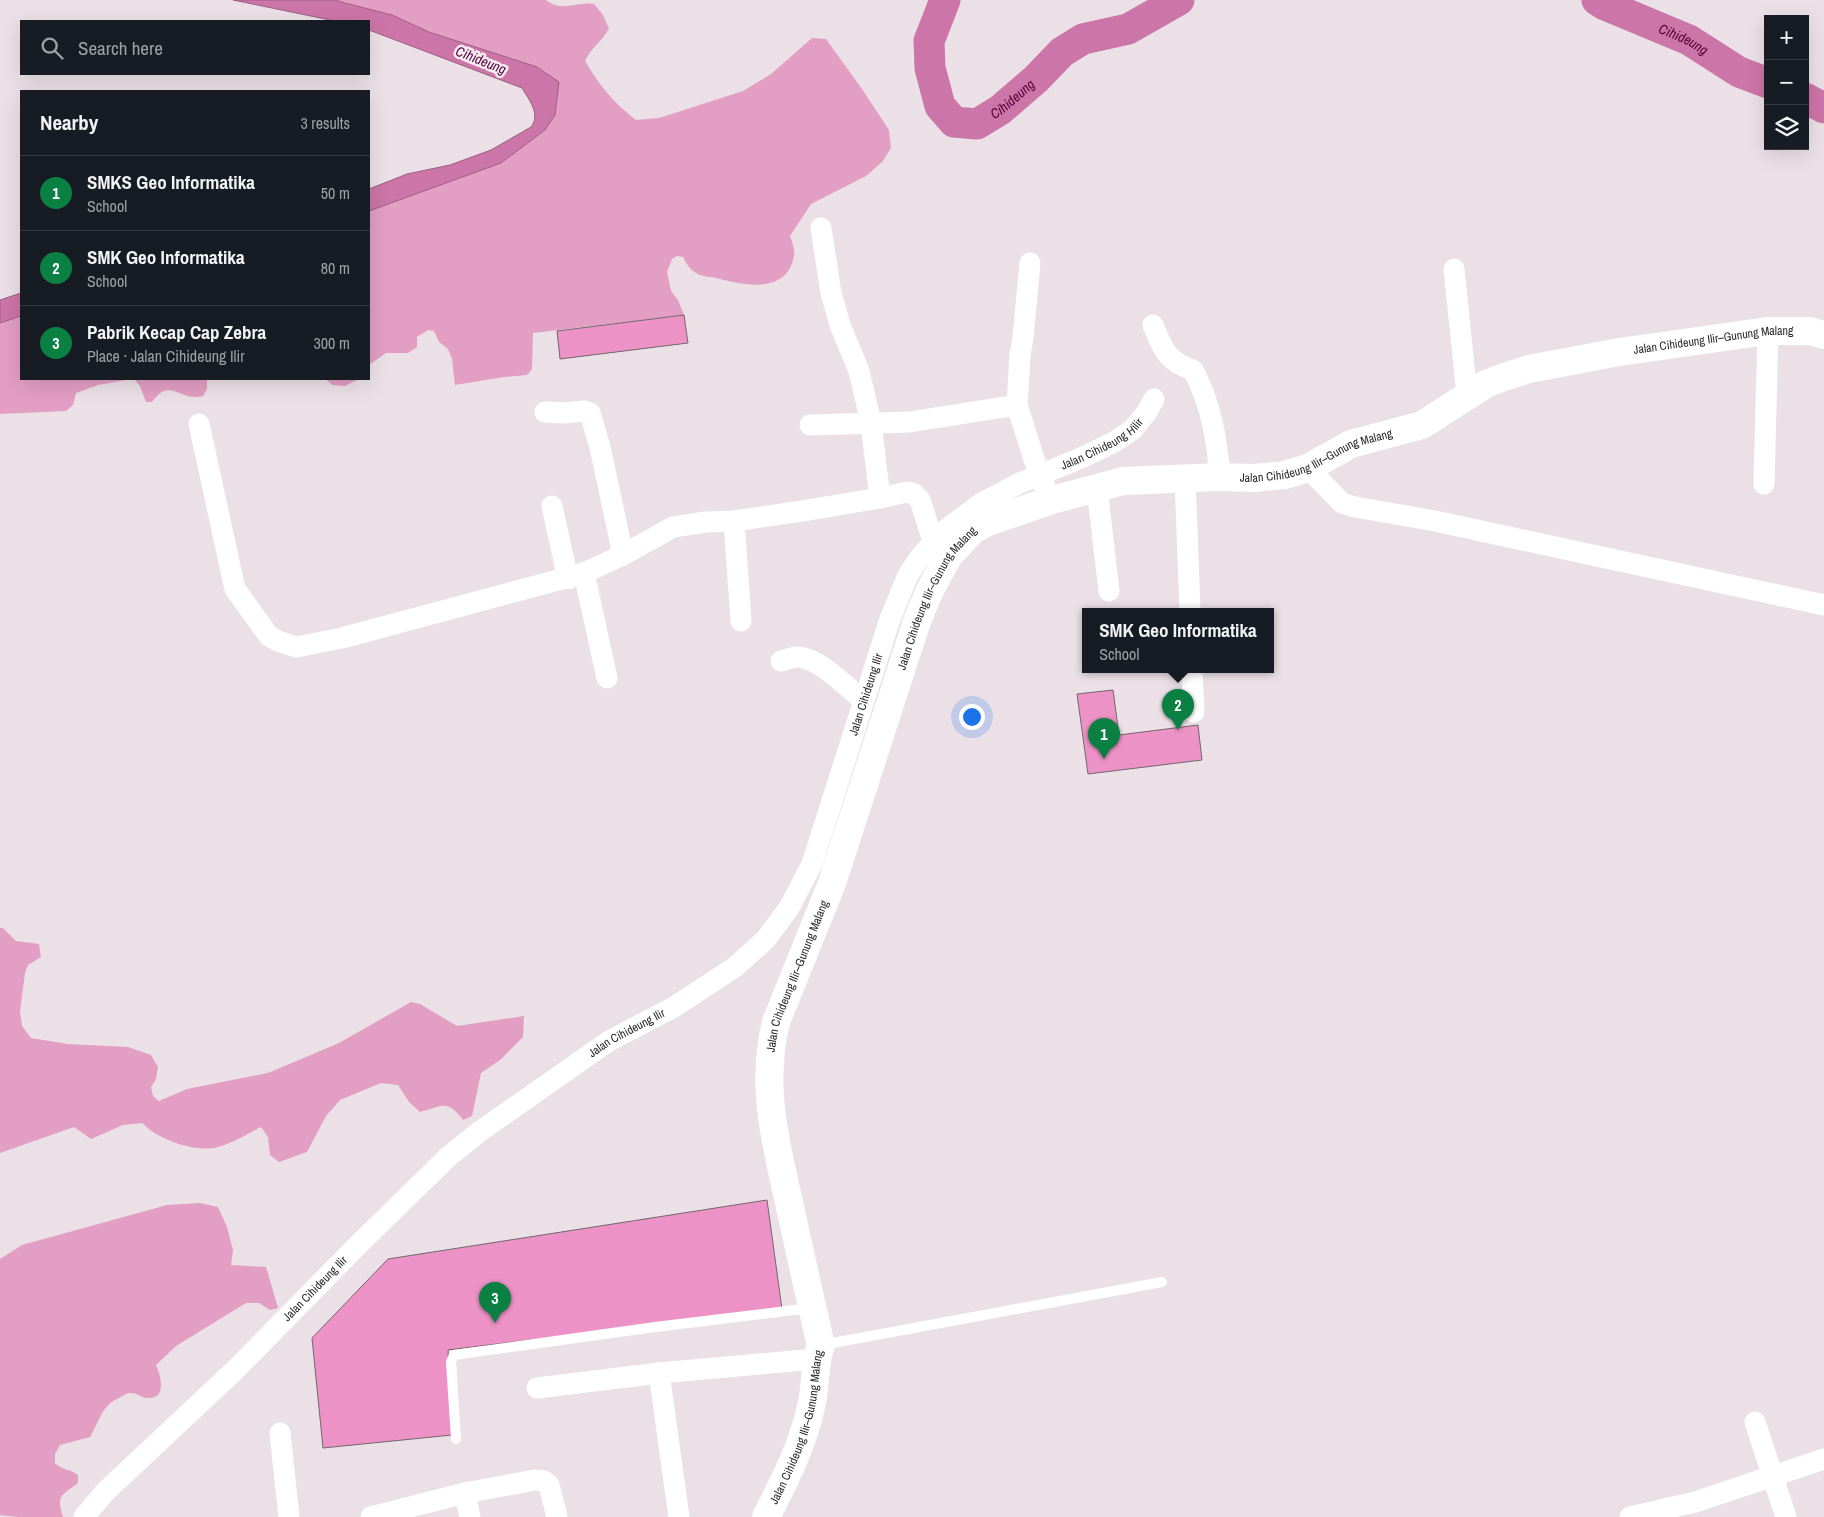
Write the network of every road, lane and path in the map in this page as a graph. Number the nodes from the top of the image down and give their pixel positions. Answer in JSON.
{"nodes":[{"id":1,"x":821,"y":228,"type":"dead end"},
{"id":2,"x":1030,"y":263,"type":"dead end"},
{"id":3,"x":1454,"y":269,"type":"dead end"},
{"id":4,"x":1153,"y":325,"type":"dead end"},
{"id":5,"x":1768,"y":331,"type":"junction"},
{"id":6,"x":1824,"y":335,"type":"edge"},
{"id":7,"x":1467,"y":395,"type":"junction"},
{"id":8,"x":1154,"y":399,"type":"dead end"},
{"id":9,"x":1018,"y":405,"type":"junction"},
{"id":10,"x":545,"y":412,"type":"dead end"},
{"id":11,"x":871,"y":423,"type":"junction"},
{"id":12,"x":199,"y":424,"type":"dead end"},
{"id":13,"x":810,"y":425,"type":"dead end"},
{"id":14,"x":1313,"y":475,"type":"junction"},
{"id":15,"x":1220,"y":477,"type":"junction"},
{"id":16,"x":1184,"y":478,"type":"junction"},
{"id":17,"x":1764,"y":484,"type":"dead end"},
{"id":18,"x":1045,"y":487,"type":"junction"},
{"id":19,"x":1097,"y":488,"type":"junction"},
{"id":20,"x":880,"y":498,"type":"junction"},
{"id":21,"x":552,"y":506,"type":"dead end"},
{"id":22,"x":734,"y":521,"type":"junction"},
{"id":23,"x":933,"y":541,"type":"junction"},
{"id":24,"x":623,"y":555,"type":"junction"},
{"id":25,"x":576,"y":576,"type":"junction"},
{"id":26,"x":1109,"y":591,"type":"dead end"},
{"id":27,"x":1824,"y":605,"type":"edge"},
{"id":28,"x":1190,"y":608,"type":"edge"},
{"id":29,"x":741,"y":620,"type":"dead end"},
{"id":30,"x":781,"y":661,"type":"dead end"},
{"id":31,"x":1192,"y":673,"type":"edge"},
{"id":32,"x":607,"y":678,"type":"dead end"},
{"id":33,"x":864,"y":701,"type":"junction"},
{"id":34,"x":1194,"y":712,"type":"dead end"},
{"id":35,"x":775,"y":928,"type":"junction"},
{"id":36,"x":808,"y":942,"type":"junction"},
{"id":37,"x":1162,"y":1282,"type":"dead end"},
{"id":38,"x":812,"y":1308,"type":"junction"},
{"id":39,"x":818,"y":1352,"type":"junction"},
{"id":40,"x":659,"y":1373,"type":"junction"},
{"id":41,"x":537,"y":1388,"type":"dead end"},
{"id":42,"x":1755,"y":1422,"type":"dead end"},
{"id":43,"x":280,"y":1433,"type":"dead end"},
{"id":44,"x":456,"y":1439,"type":"dead end"},
{"id":45,"x":1824,"y":1459,"type":"edge"},
{"id":46,"x":1773,"y":1477,"type":"junction"},
{"id":47,"x":464,"y":1493,"type":"junction"},
{"id":48,"x":1697,"y":1510,"type":"edge"},
{"id":49,"x":376,"y":1516,"type":"edge"},
{"id":50,"x":84,"y":1517,"type":"edge"},
{"id":51,"x":289,"y":1517,"type":"edge"},
{"id":52,"x":470,"y":1517,"type":"edge"},
{"id":53,"x":557,"y":1517,"type":"edge"},
{"id":54,"x":679,"y":1517,"type":"edge"},
{"id":55,"x":766,"y":1517,"type":"edge"},
{"id":56,"x":1630,"y":1517,"type":"edge"},
{"id":57,"x":1786,"y":1517,"type":"edge"}],
"edges":[{"from":1,"to":11,"type":"street"},
{"from":2,"to":9,"type":"street"},
{"from":3,"to":7,"type":"street"},
{"from":4,"to":15,"type":"street"},
{"from":5,"to":6,"type":"main road","name":"Jalan Cihideung Ilir–Gunung Malang"},
{"from":5,"to":7,"type":"main road","name":"Jalan Cihideung Ilir–Gunung Malang"},
{"from":5,"to":17,"type":"street"},
{"from":7,"to":14,"type":"main road","name":"Jalan Cihideung Ilir–Gunung Malang"},
{"from":8,"to":18,"type":"street","name":"Jalan Cihideung Hilir"},
{"from":9,"to":11,"type":"street"},
{"from":9,"to":18,"type":"street"},
{"from":10,"to":24,"type":"street"},
{"from":11,"to":13,"type":"street"},
{"from":11,"to":20,"type":"street"},
{"from":12,"to":25,"type":"street"},
{"from":14,"to":15,"type":"main road","name":"Jalan Cihideung Ilir–Gunung Malang"},
{"from":14,"to":27,"type":"street"},
{"from":15,"to":16,"type":"main road","name":"Jalan Cihideung Ilir–Gunung Malang"},
{"from":16,"to":19,"type":"main road","name":"Jalan Cihideung Ilir–Gunung Malang"},
{"from":16,"to":28,"type":"street"},
{"from":18,"to":19,"type":"main road","name":"Jalan Cihideung Ilir–Gunung Malang"},
{"from":18,"to":23,"type":"street","name":"Jalan Cihideung Ilir"},
{"from":18,"to":36,"type":"main road","name":"Jalan Cihideung Ilir–Gunung Malang"},
{"from":19,"to":26,"type":"street"},
{"from":20,"to":22,"type":"street"},
{"from":20,"to":23,"type":"street"},
{"from":21,"to":25,"type":"street"},
{"from":22,"to":24,"type":"street"},
{"from":22,"to":29,"type":"street"},
{"from":23,"to":33,"type":"street","name":"Jalan Cihideung Ilir"},
{"from":24,"to":25,"type":"street"},
{"from":25,"to":32,"type":"street"},
{"from":30,"to":33,"type":"street"},
{"from":31,"to":34,"type":"street"},
{"from":33,"to":35,"type":"street","name":"Jalan Cihideung Ilir"},
{"from":35,"to":36,"type":"street"},
{"from":35,"to":50,"type":"street","name":"Jalan Cihideung Ilir"},
{"from":36,"to":38,"type":"main road","name":"Jalan Cihideung Ilir–Gunung Malang"},
{"from":37,"to":39,"type":"lane"},
{"from":38,"to":39,"type":"main road","name":"Jalan Cihideung Ilir–Gunung Malang"},
{"from":38,"to":44,"type":"lane"},
{"from":39,"to":40,"type":"street"},
{"from":39,"to":55,"type":"main road","name":"Jalan Cihideung Ilir–Gunung Malang"},
{"from":40,"to":41,"type":"street"},
{"from":40,"to":54,"type":"street"},
{"from":42,"to":46,"type":"street"},
{"from":43,"to":51,"type":"street"},
{"from":45,"to":46,"type":"street"},
{"from":46,"to":48,"type":"street"},
{"from":46,"to":57,"type":"street"},
{"from":47,"to":49,"type":"street"},
{"from":47,"to":52,"type":"street"},
{"from":47,"to":53,"type":"street"},
{"from":48,"to":56,"type":"street"}]}
